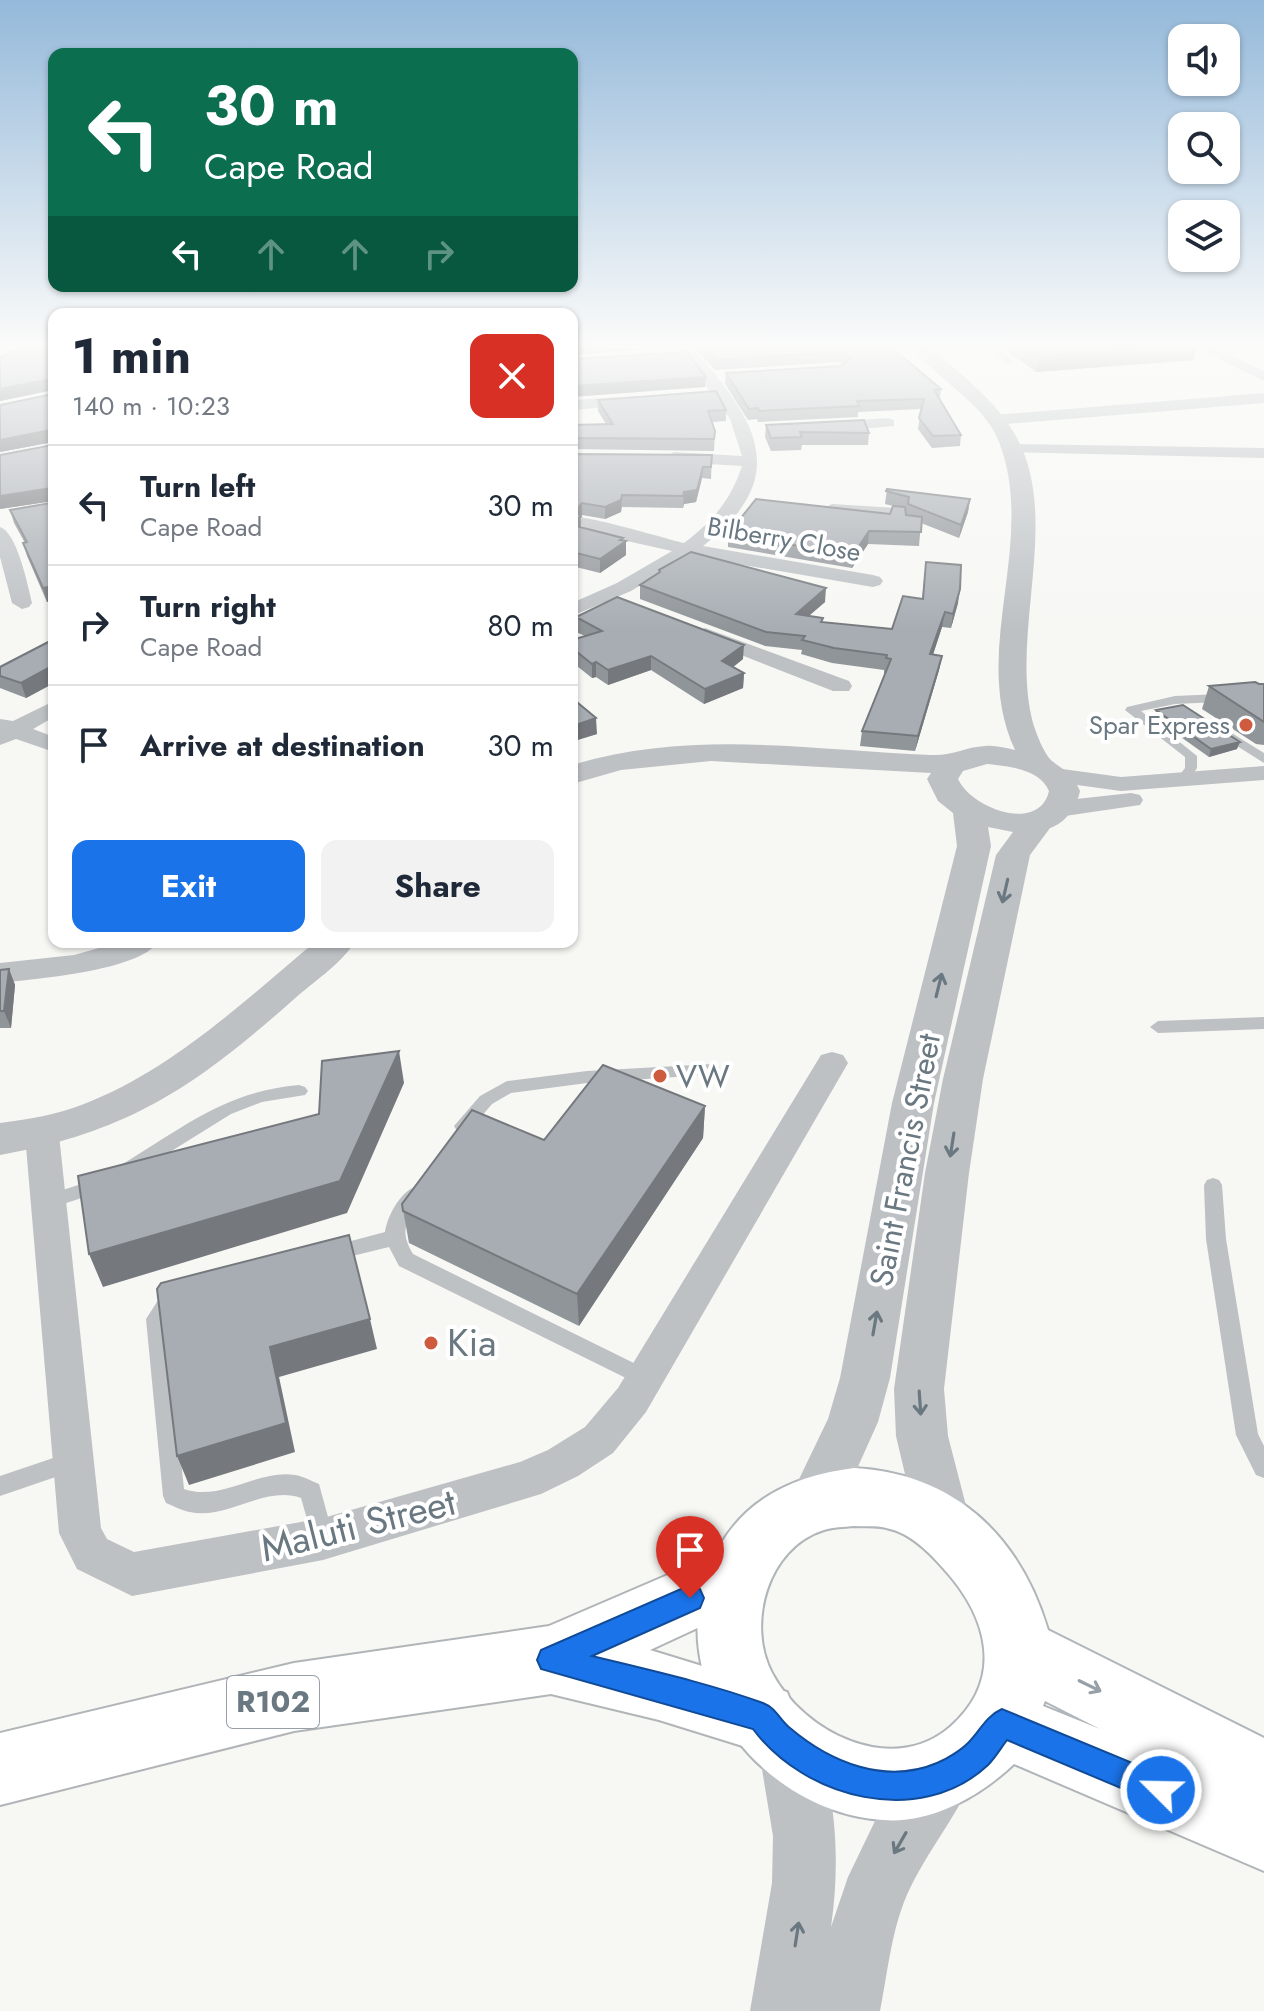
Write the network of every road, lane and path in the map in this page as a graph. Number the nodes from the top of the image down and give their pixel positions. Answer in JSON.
{"nodes":[{"id":1,"x":752,"y":442,"type":"edge"},
{"id":2,"x":1007,"y":442,"type":"edge"},
{"id":3,"x":1011,"y":449,"type":"junction"},
{"id":4,"x":1264,"y":453,"type":"edge"},
{"id":5,"x":652,"y":457,"type":"edge"},
{"id":6,"x":752,"y":462,"type":"junction"},
{"id":7,"x":816,"y":507,"type":"edge"},
{"id":8,"x":897,"y":513,"type":"edge"},
{"id":9,"x":588,"y":522,"type":"dead end"},
{"id":10,"x":0,"y":533,"type":"edge"},
{"id":11,"x":686,"y":549,"type":"junction"},
{"id":12,"x":873,"y":581,"type":"dead end"},
{"id":13,"x":606,"y":596,"type":"junction"},
{"id":14,"x":22,"y":603,"type":"dead end"},
{"id":15,"x":635,"y":607,"type":"edge"},
{"id":16,"x":578,"y":608,"type":"edge"},
{"id":17,"x":679,"y":624,"type":"edge"},
{"id":18,"x":1010,"y":661,"type":"junction"},
{"id":19,"x":841,"y":686,"type":"dead end"},
{"id":20,"x":1264,"y":696,"type":"edge"},
{"id":21,"x":1175,"y":700,"type":"junction"},
{"id":22,"x":48,"y":711,"type":"edge"},
{"id":23,"x":1201,"y":717,"type":"edge"},
{"id":24,"x":1213,"y":726,"type":"edge"},
{"id":25,"x":5,"y":731,"type":"edge"},
{"id":26,"x":48,"y":743,"type":"edge"},
{"id":27,"x":1264,"y":759,"type":"edge"},
{"id":28,"x":1046,"y":770,"type":"junction"},
{"id":29,"x":1264,"y":773,"type":"edge"},
{"id":30,"x":578,"y":774,"type":"edge"},
{"id":31,"x":1182,"y":781,"type":"junction"},
{"id":32,"x":960,"y":783,"type":"junction"},
{"id":33,"x":1264,"y":789,"type":"edge"},
{"id":34,"x":1048,"y":815,"type":"junction"},
{"id":35,"x":132,"y":948,"type":"edge"},
{"id":36,"x":330,"y":948,"type":"edge"},
{"id":37,"x":0,"y":973,"type":"edge"},
{"id":38,"x":1264,"y":1023,"type":"edge"},
{"id":39,"x":1158,"y":1027,"type":"dead end"},
{"id":40,"x":832,"y":1063,"type":"dead end"},
{"id":41,"x":713,"y":1070,"type":"dead end"},
{"id":42,"x":299,"y":1091,"type":"dead end"},
{"id":43,"x":42,"y":1135,"type":"junction"},
{"id":44,"x":0,"y":1139,"type":"edge"},
{"id":45,"x":449,"y":1144,"type":"edge"},
{"id":46,"x":425,"y":1179,"type":"edge"},
{"id":47,"x":1213,"y":1185,"type":"dead end"},
{"id":48,"x":48,"y":1202,"type":"junction"},
{"id":49,"x":393,"y":1238,"type":"junction"},
{"id":50,"x":318,"y":1257,"type":"edge"},
{"id":51,"x":187,"y":1290,"type":"edge"},
{"id":52,"x":645,"y":1378,"type":"junction"},
{"id":53,"x":73,"y":1461,"type":"junction"},
{"id":54,"x":1264,"y":1468,"type":"edge"},
{"id":55,"x":0,"y":1486,"type":"edge"},
{"id":56,"x":815,"y":1502,"type":"junction"},
{"id":57,"x":944,"y":1525,"type":"junction"},
{"id":58,"x":323,"y":1539,"type":"junction"},
{"id":59,"x":735,"y":1578,"type":"junction"},
{"id":60,"x":1020,"y":1652,"type":"junction"},
{"id":61,"x":551,"y":1660,"type":"junction"},
{"id":62,"x":1002,"y":1724,"type":"junction"},
{"id":63,"x":775,"y":1731,"type":"junction"},
{"id":64,"x":0,"y":1769,"type":"edge"},
{"id":65,"x":1264,"y":1776,"type":"edge"},
{"id":66,"x":942,"y":1777,"type":"junction"},
{"id":67,"x":1264,"y":1834,"type":"edge"},
{"id":68,"x":785,"y":2011,"type":"edge"},
{"id":69,"x":845,"y":2011,"type":"edge"}],
"edges":[{"from":1,"to":6,"type":"street"},
{"from":2,"to":3,"type":"street"},
{"from":3,"to":4,"type":"street"},
{"from":3,"to":18,"type":"street"},
{"from":5,"to":6,"type":"street"},
{"from":6,"to":11,"type":"street"},
{"from":7,"to":8,"type":"street"},
{"from":9,"to":11,"type":"street","name":"Bilberry Close"},
{"from":10,"to":14,"type":"street"},
{"from":11,"to":12,"type":"street","name":"Bilberry Close"},
{"from":11,"to":13,"type":"street"},
{"from":13,"to":15,"type":"street"},
{"from":13,"to":16,"type":"street"},
{"from":17,"to":19,"type":"street"},
{"from":18,"to":28,"type":"street"},
{"from":18,"to":32,"type":"street"},
{"from":20,"to":21,"type":"lane"},
{"from":21,"to":23,"type":"lane"},
{"from":21,"to":31,"type":"lane"},
{"from":22,"to":25,"type":"street"},
{"from":24,"to":27,"type":"lane"},
{"from":25,"to":26,"type":"street"},
{"from":28,"to":31,"type":"street"},
{"from":28,"to":32,"type":"street"},
{"from":28,"to":34,"type":"street"},
{"from":29,"to":31,"type":"street"},
{"from":30,"to":32,"type":"street"},
{"from":32,"to":34,"type":"street"},
{"from":56,"to":32,"type":"street","name":"Saint Francis Street","one_way":true},
{"from":33,"to":34,"type":"street"},
{"from":34,"to":57,"type":"street","one_way":true},
{"from":35,"to":37,"type":"street"},
{"from":36,"to":43,"type":"street"},
{"from":38,"to":39,"type":"lane"},
{"from":40,"to":52,"type":"street","name":"Maluti Street"},
{"from":41,"to":45,"type":"lane"},
{"from":42,"to":48,"type":"lane"},
{"from":43,"to":44,"type":"street"},
{"from":43,"to":48,"type":"street","name":"Maluti Street"},
{"from":46,"to":49,"type":"lane"},
{"from":47,"to":54,"type":"lane"},
{"from":48,"to":53,"type":"street","name":"Maluti Street"},
{"from":49,"to":50,"type":"lane"},
{"from":49,"to":52,"type":"lane"},
{"from":51,"to":58,"type":"lane"},
{"from":52,"to":58,"type":"street","name":"Maluti Street"},
{"from":53,"to":55,"type":"lane"},
{"from":53,"to":58,"type":"street","name":"Maluti Street"},
{"from":56,"to":57,"type":"main road","number":"R102"},
{"from":56,"to":59,"type":"main road","number":"R102"},
{"from":57,"to":60,"type":"main road","number":"R102"},
{"from":59,"to":61,"type":"main road","number":"R102"},
{"from":59,"to":63,"type":"main road","number":"R102"},
{"from":60,"to":62,"type":"main road","number":"R102"},
{"from":60,"to":65,"type":"main road","one_way":true},
{"from":61,"to":63,"type":"main road","number":"R102"},
{"from":61,"to":64,"type":"main road","number":"R102"},
{"from":62,"to":66,"type":"main road","number":"R102"},
{"from":62,"to":67,"type":"main road"},
{"from":63,"to":66,"type":"main road","number":"R102"},
{"from":68,"to":63,"type":"street","one_way":true},
{"from":66,"to":69,"type":"street","one_way":true}]}
